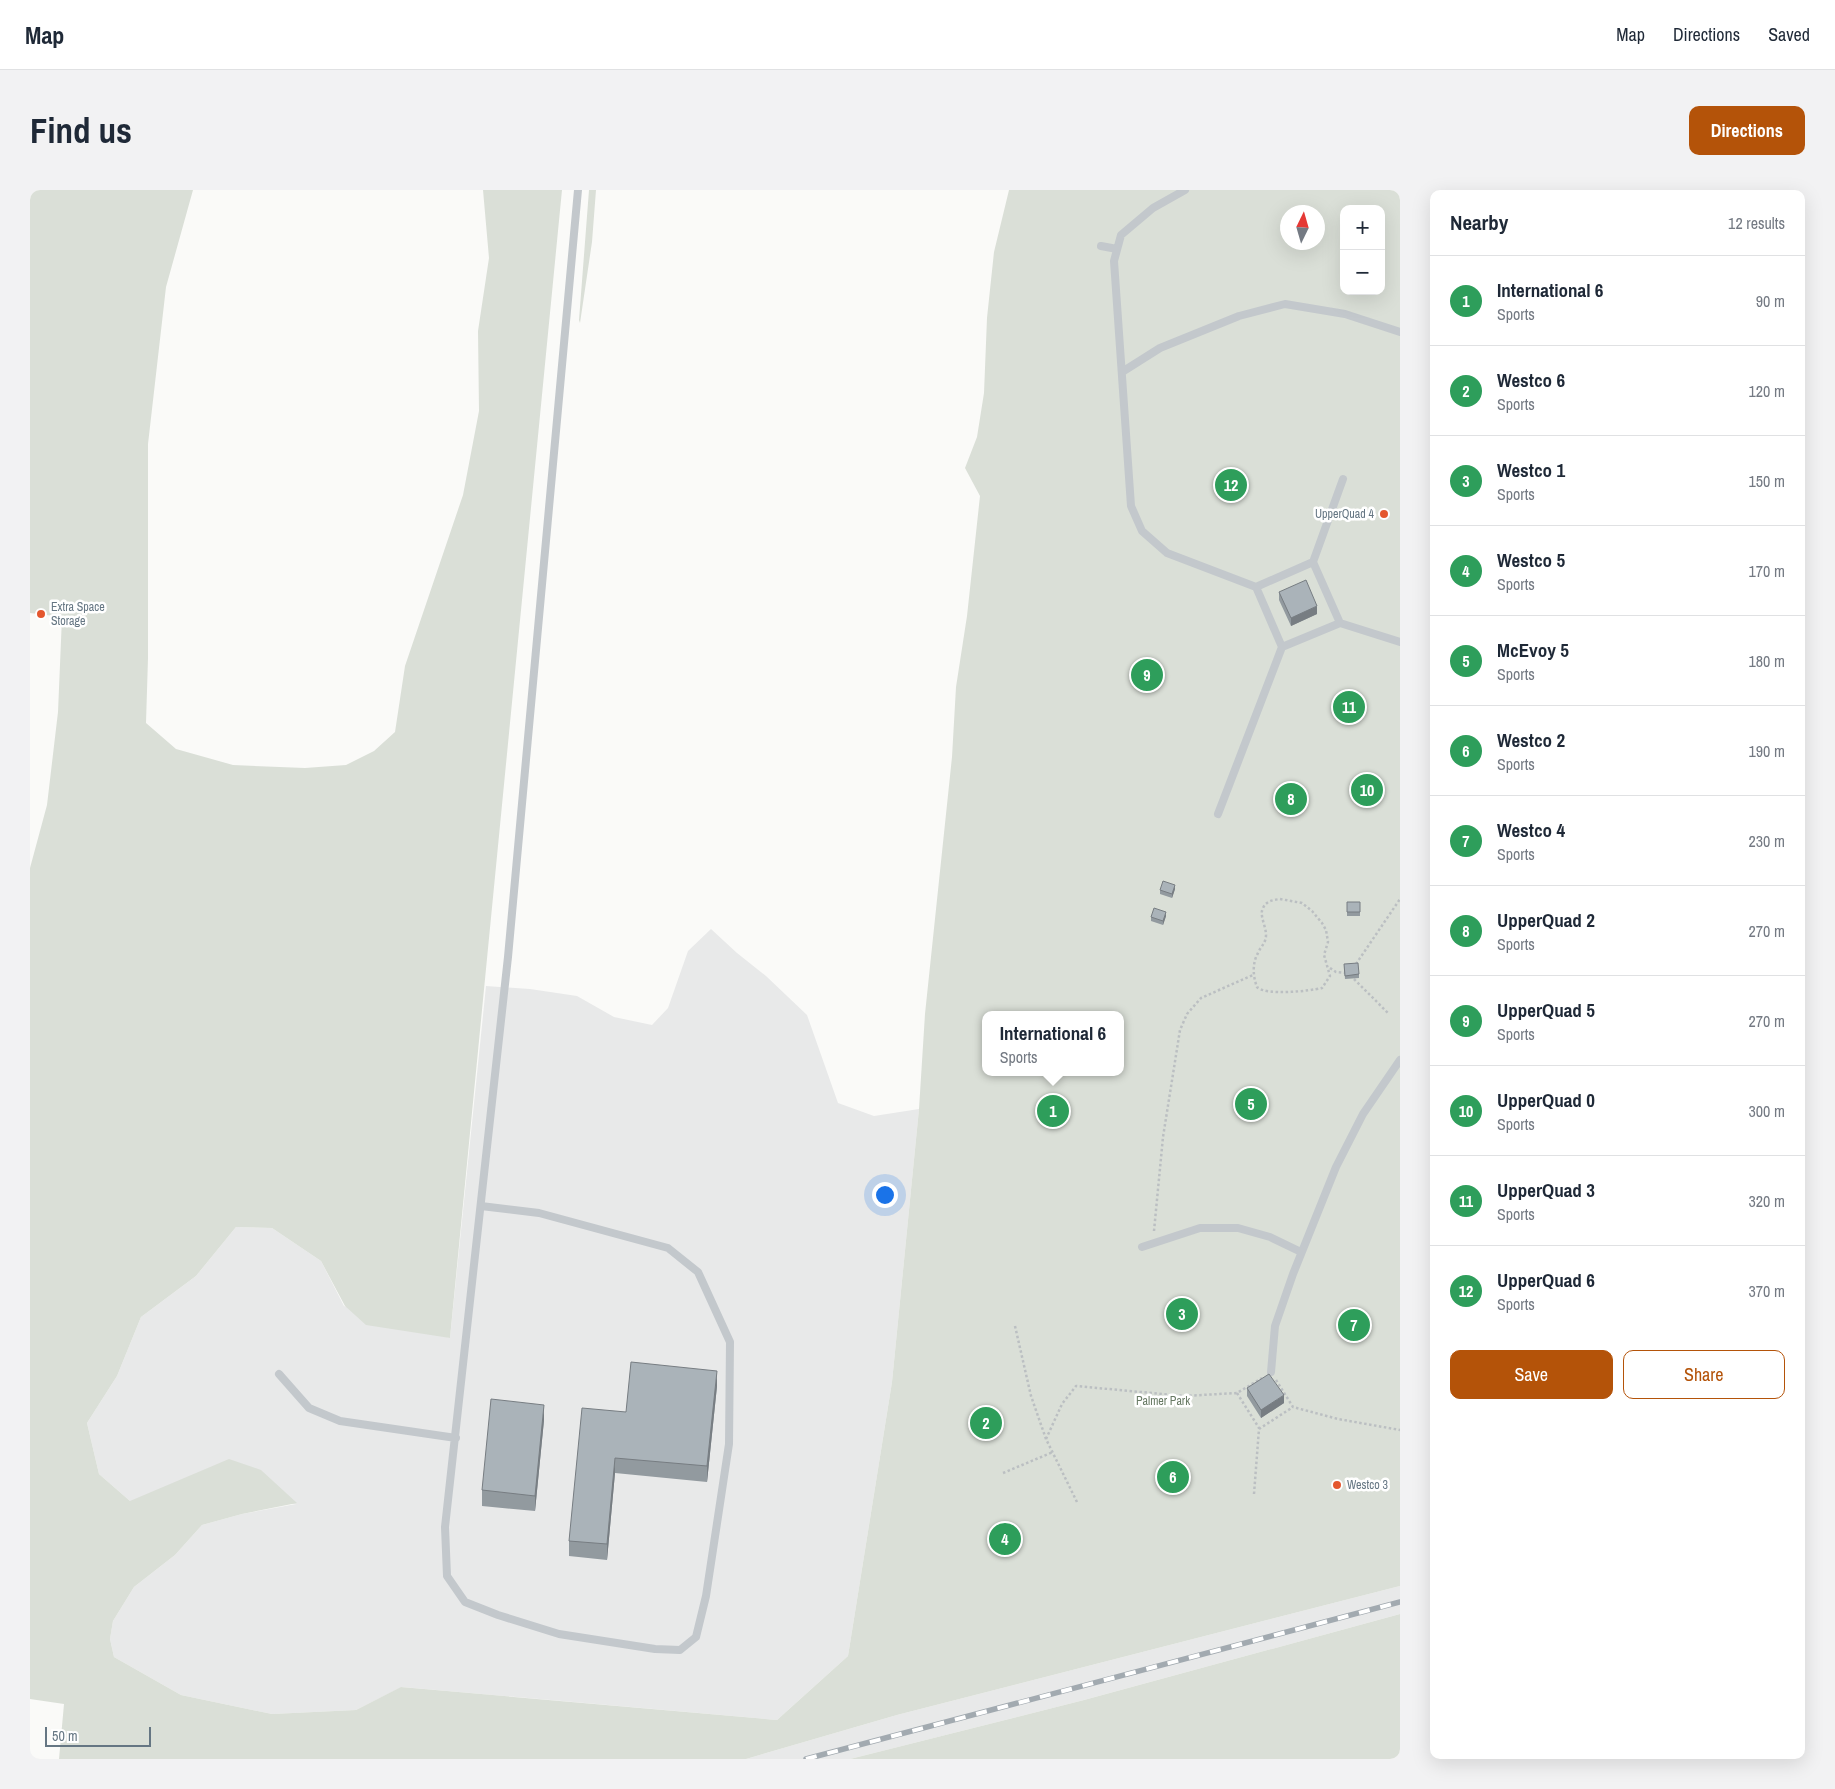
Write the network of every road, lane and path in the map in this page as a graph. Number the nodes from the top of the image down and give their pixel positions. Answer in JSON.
{"nodes":[{"id":1,"x":578,"y":190,"type":"edge"},
{"id":2,"x":1184,"y":190,"type":"edge"},
{"id":3,"x":1101,"y":246,"type":"dead end"},
{"id":4,"x":1117,"y":249,"type":"junction"},
{"id":5,"x":1400,"y":332,"type":"edge"},
{"id":6,"x":1122,"y":372,"type":"junction"},
{"id":7,"x":1343,"y":479,"type":"dead end"},
{"id":8,"x":1313,"y":562,"type":"junction"},
{"id":9,"x":1256,"y":587,"type":"junction"},
{"id":10,"x":1340,"y":622,"type":"junction"},
{"id":11,"x":1400,"y":642,"type":"edge"},
{"id":12,"x":1282,"y":647,"type":"junction"},
{"id":13,"x":1218,"y":814,"type":"dead end"},
{"id":14,"x":1400,"y":899,"type":"edge"},
{"id":15,"x":1329,"y":967,"type":"junction"},
{"id":16,"x":1354,"y":968,"type":"edge"},
{"id":17,"x":1336,"y":972,"type":"junction"},
{"id":18,"x":1344,"y":973,"type":"edge"},
{"id":19,"x":1253,"y":975,"type":"junction"},
{"id":20,"x":1330,"y":976,"type":"junction"},
{"id":21,"x":1354,"y":979,"type":"edge"},
{"id":22,"x":1388,"y":1013,"type":"dead end"},
{"id":23,"x":1400,"y":1060,"type":"edge"},
{"id":24,"x":481,"y":1206,"type":"junction"},
{"id":25,"x":1153,"y":1243,"type":"junction"},
{"id":26,"x":1142,"y":1247,"type":"dead end"},
{"id":27,"x":1301,"y":1252,"type":"junction"},
{"id":28,"x":1015,"y":1326,"type":"dead end"},
{"id":29,"x":1271,"y":1372,"type":"junction"},
{"id":30,"x":279,"y":1374,"type":"dead end"},
{"id":31,"x":1237,"y":1393,"type":"junction"},
{"id":32,"x":1293,"y":1407,"type":"junction"},
{"id":33,"x":1259,"y":1428,"type":"junction"},
{"id":34,"x":1400,"y":1430,"type":"edge"},
{"id":35,"x":456,"y":1438,"type":"junction"},
{"id":36,"x":1046,"y":1439,"type":"junction"},
{"id":37,"x":1053,"y":1452,"type":"junction"},
{"id":38,"x":1003,"y":1473,"type":"dead end"},
{"id":39,"x":1254,"y":1494,"type":"dead end"},
{"id":40,"x":1078,"y":1504,"type":"dead end"}],
"edges":[{"from":1,"to":24,"type":"lane"},
{"from":2,"to":4,"type":"lane"},
{"from":3,"to":4,"type":"lane"},
{"from":4,"to":6,"type":"lane"},
{"from":5,"to":6,"type":"lane"},
{"from":6,"to":9,"type":"lane"},
{"from":7,"to":8,"type":"lane"},
{"from":8,"to":9,"type":"lane"},
{"from":8,"to":10,"type":"lane"},
{"from":9,"to":12,"type":"lane"},
{"from":10,"to":11,"type":"lane"},
{"from":10,"to":12,"type":"lane"},
{"from":12,"to":13,"type":"lane"},
{"from":14,"to":16,"type":"path"},
{"from":15,"to":17,"type":"path"},
{"from":15,"to":19,"type":"path"},
{"from":15,"to":20,"type":"path"},
{"from":17,"to":18,"type":"path"},
{"from":17,"to":20,"type":"path"},
{"from":19,"to":20,"type":"path"},
{"from":19,"to":25,"type":"path"},
{"from":21,"to":22,"type":"path"},
{"from":23,"to":27,"type":"lane"},
{"from":24,"to":35,"type":"lane"},
{"from":24,"to":35,"type":"lane"},
{"from":25,"to":26,"type":"lane"},
{"from":25,"to":27,"type":"lane"},
{"from":27,"to":29,"type":"lane"},
{"from":28,"to":36,"type":"path"},
{"from":29,"to":31,"type":"path"},
{"from":29,"to":32,"type":"path"},
{"from":30,"to":35,"type":"lane"},
{"from":31,"to":33,"type":"path"},
{"from":31,"to":36,"type":"path"},
{"from":32,"to":33,"type":"path"},
{"from":32,"to":34,"type":"path"},
{"from":33,"to":39,"type":"path"},
{"from":36,"to":37,"type":"path"},
{"from":37,"to":38,"type":"path"},
{"from":37,"to":40,"type":"path"}]}
